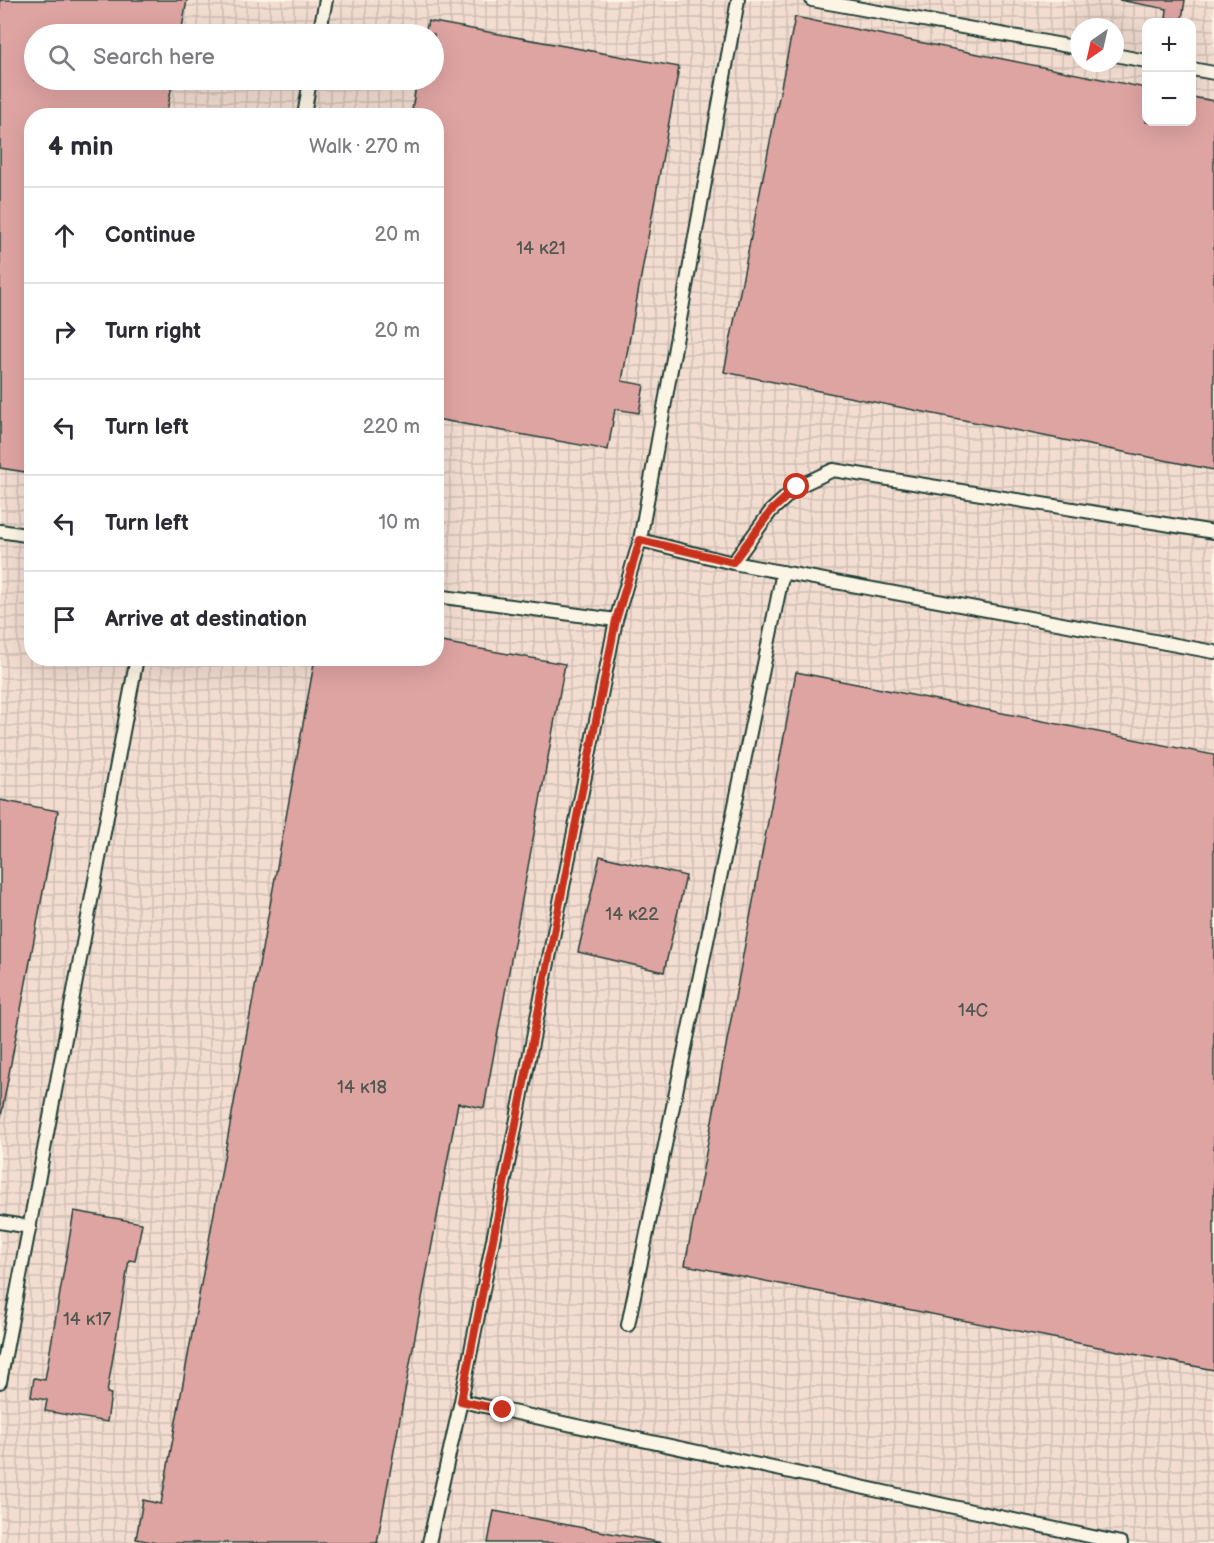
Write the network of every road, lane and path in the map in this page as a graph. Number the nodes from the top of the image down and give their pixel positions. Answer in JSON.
{"nodes":[{"id":1,"x":326,"y":0,"type":"edge"},
{"id":2,"x":738,"y":0,"type":"edge"},
{"id":3,"x":812,"y":0,"type":"edge"},
{"id":4,"x":321,"y":24,"type":"edge"},
{"id":5,"x":1070,"y":46,"type":"edge"},
{"id":6,"x":1124,"y":57,"type":"edge"},
{"id":7,"x":1142,"y":60,"type":"edge"},
{"id":8,"x":1196,"y":70,"type":"edge"},
{"id":9,"x":1214,"y":73,"type":"edge"},
{"id":10,"x":308,"y":90,"type":"edge"},
{"id":11,"x":305,"y":108,"type":"edge"},
{"id":12,"x":0,"y":531,"type":"edge"},
{"id":13,"x":1214,"y":532,"type":"edge"},
{"id":14,"x":24,"y":535,"type":"edge"},
{"id":15,"x":640,"y":540,"type":"junction"},
{"id":16,"x":733,"y":562,"type":"junction"},
{"id":17,"x":783,"y":572,"type":"junction"},
{"id":18,"x":444,"y":597,"type":"edge"},
{"id":19,"x":616,"y":620,"type":"junction"},
{"id":20,"x":1214,"y":652,"type":"edge"},
{"id":21,"x":135,"y":666,"type":"edge"},
{"id":22,"x":0,"y":1222,"type":"edge"},
{"id":23,"x":30,"y":1227,"type":"junction"},
{"id":24,"x":628,"y":1325,"type":"dead end"},
{"id":25,"x":0,"y":1382,"type":"edge"},
{"id":26,"x":461,"y":1401,"type":"junction"},
{"id":27,"x":429,"y":1543,"type":"edge"},
{"id":28,"x":1120,"y":1543,"type":"edge"}],
"edges":[{"from":1,"to":4,"type":"lane"},
{"from":2,"to":15,"type":"lane"},
{"from":3,"to":5,"type":"lane"},
{"from":6,"to":7,"type":"lane"},
{"from":8,"to":9,"type":"lane"},
{"from":10,"to":11,"type":"lane"},
{"from":12,"to":14,"type":"lane"},
{"from":13,"to":16,"type":"lane"},
{"from":15,"to":16,"type":"lane"},
{"from":15,"to":19,"type":"lane"},
{"from":16,"to":17,"type":"lane"},
{"from":17,"to":20,"type":"lane"},
{"from":17,"to":24,"type":"lane"},
{"from":18,"to":19,"type":"lane"},
{"from":19,"to":26,"type":"lane"},
{"from":21,"to":23,"type":"lane"},
{"from":22,"to":23,"type":"lane"},
{"from":23,"to":25,"type":"lane"},
{"from":26,"to":27,"type":"lane"},
{"from":26,"to":28,"type":"lane"}]}
